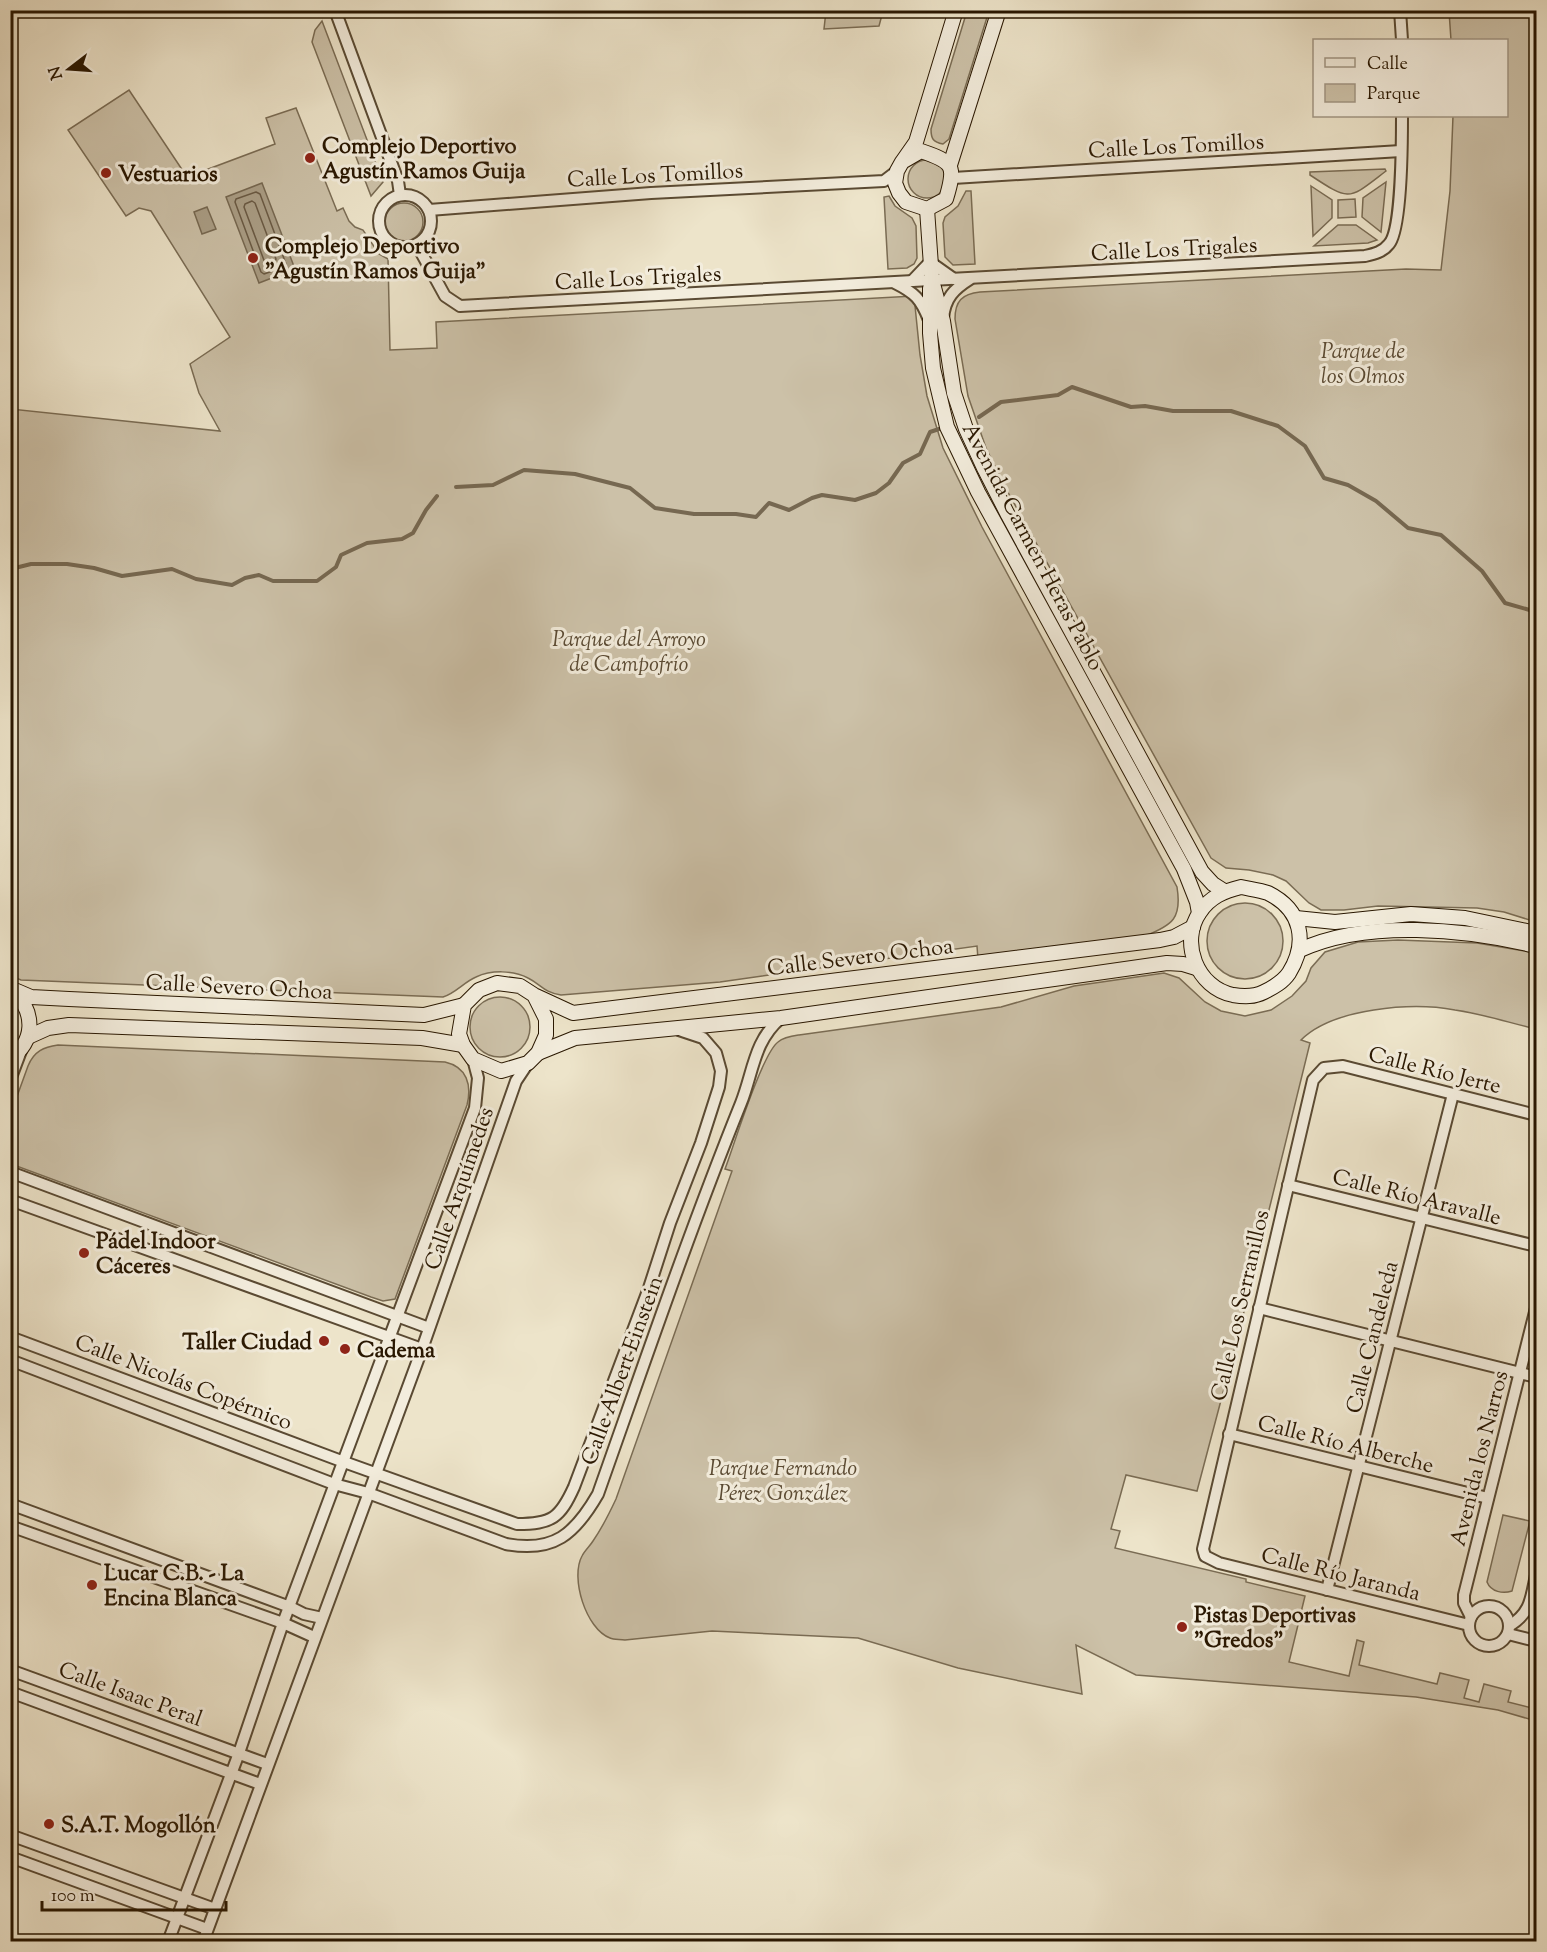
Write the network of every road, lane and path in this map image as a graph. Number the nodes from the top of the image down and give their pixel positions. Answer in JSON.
{"nodes":[{"id":1,"x":335,"y":10,"type":"edge"},
{"id":2,"x":956,"y":10,"type":"edge"},
{"id":3,"x":999,"y":10,"type":"edge"},
{"id":4,"x":1400,"y":10,"type":"edge"},
{"id":5,"x":1402,"y":39,"type":"edge"},
{"id":6,"x":1402,"y":117,"type":"edge"},
{"id":7,"x":1401,"y":151,"type":"junction"},
{"id":8,"x":900,"y":166,"type":"junction"},
{"id":9,"x":951,"y":171,"type":"junction"},
{"id":10,"x":884,"y":181,"type":"junction"},
{"id":11,"x":899,"y":193,"type":"junction"},
{"id":12,"x":400,"y":195,"type":"junction"},
{"id":13,"x":927,"y":209,"type":"junction"},
{"id":14,"x":429,"y":210,"type":"junction"},
{"id":15,"x":417,"y":245,"type":"junction"},
{"id":16,"x":930,"y":262,"type":"junction"},
{"id":17,"x":970,"y":278,"type":"junction"},
{"id":18,"x":954,"y":279,"type":"junction"},
{"id":19,"x":932,"y":280,"type":"junction"},
{"id":20,"x":912,"y":281,"type":"junction"},
{"id":21,"x":894,"y":282,"type":"junction"},
{"id":22,"x":936,"y":321,"type":"junction"},
{"id":23,"x":1224,"y":891,"type":"junction"},
{"id":24,"x":1199,"y":913,"type":"junction"},
{"id":25,"x":1296,"y":918,"type":"junction"},
{"id":26,"x":1193,"y":927,"type":"junction"},
{"id":27,"x":1536,"y":933,"type":"edge"},
{"id":28,"x":1536,"y":946,"type":"edge"},
{"id":29,"x":1300,"y":950,"type":"junction"},
{"id":30,"x":1196,"y":968,"type":"junction"},
{"id":31,"x":11,"y":988,"type":"edge"},
{"id":32,"x":534,"y":995,"type":"junction"},
{"id":33,"x":465,"y":1005,"type":"junction"},
{"id":34,"x":781,"y":1018,"type":"junction"},
{"id":35,"x":676,"y":1029,"type":"junction"},
{"id":36,"x":28,"y":1037,"type":"junction"},
{"id":37,"x":463,"y":1045,"type":"junction"},
{"id":38,"x":16,"y":1055,"type":"edge"},
{"id":39,"x":533,"y":1058,"type":"junction"},
{"id":40,"x":473,"y":1059,"type":"junction"},
{"id":41,"x":1324,"y":1068,"type":"joint"},
{"id":42,"x":10,"y":1080,"type":"edge"},
{"id":43,"x":1453,"y":1094,"type":"junction"},
{"id":44,"x":1536,"y":1115,"type":"edge"},
{"id":45,"x":10,"y":1173,"type":"edge"},
{"id":46,"x":1288,"y":1185,"type":"junction"},
{"id":47,"x":10,"y":1200,"type":"edge"},
{"id":48,"x":1421,"y":1218,"type":"junction"},
{"id":49,"x":1536,"y":1246,"type":"edge"},
{"id":50,"x":1258,"y":1308,"type":"junction"},
{"id":51,"x":1536,"y":1308,"type":"edge"},
{"id":52,"x":398,"y":1317,"type":"junction"},
{"id":53,"x":429,"y":1328,"type":"junction"},
{"id":54,"x":10,"y":1337,"type":"edge"},
{"id":55,"x":390,"y":1338,"type":"junction"},
{"id":56,"x":1390,"y":1341,"type":"junction"},
{"id":57,"x":422,"y":1349,"type":"junction"},
{"id":58,"x":10,"y":1360,"type":"edge"},
{"id":59,"x":1520,"y":1372,"type":"junction"},
{"id":60,"x":1536,"y":1377,"type":"edge"},
{"id":61,"x":1229,"y":1434,"type":"junction"},
{"id":62,"x":344,"y":1462,"type":"junction"},
{"id":63,"x":1359,"y":1466,"type":"junction"},
{"id":64,"x":375,"y":1472,"type":"junction"},
{"id":65,"x":334,"y":1484,"type":"junction"},
{"id":66,"x":368,"y":1493,"type":"junction"},
{"id":67,"x":1488,"y":1498,"type":"junction"},
{"id":68,"x":10,"y":1504,"type":"edge"},
{"id":69,"x":10,"y":1526,"type":"edge"},
{"id":70,"x":1205,"y":1556,"type":"joint"},
{"id":71,"x":1536,"y":1575,"type":"edge"},
{"id":72,"x":1328,"y":1590,"type":"junction"},
{"id":73,"x":290,"y":1607,"type":"junction"},
{"id":74,"x":322,"y":1618,"type":"junction"},
{"id":75,"x":1470,"y":1621,"type":"junction"},
{"id":76,"x":283,"y":1623,"type":"junction"},
{"id":77,"x":1508,"y":1630,"type":"junction"},
{"id":78,"x":314,"y":1637,"type":"junction"},
{"id":79,"x":1536,"y":1641,"type":"edge"},
{"id":80,"x":10,"y":1670,"type":"edge"},
{"id":81,"x":10,"y":1692,"type":"edge"},
{"id":82,"x":239,"y":1754,"type":"junction"},
{"id":83,"x":267,"y":1764,"type":"junction"},
{"id":84,"x":230,"y":1774,"type":"junction"},
{"id":85,"x":260,"y":1784,"type":"junction"},
{"id":86,"x":10,"y":1835,"type":"edge"},
{"id":87,"x":10,"y":1857,"type":"edge"},
{"id":88,"x":183,"y":1898,"type":"junction"},
{"id":89,"x":214,"y":1909,"type":"junction"},
{"id":90,"x":177,"y":1916,"type":"junction"},
{"id":91,"x":207,"y":1929,"type":"junction"},
{"id":92,"x":168,"y":1941,"type":"edge"},
{"id":93,"x":203,"y":1941,"type":"edge"}],
"edges":[{"from":1,"to":12,"type":"street"},
{"from":2,"to":8,"type":"main road"},
{"from":3,"to":9,"type":"main road"},
{"from":4,"to":5,"type":"street"},
{"from":6,"to":7,"type":"street"},
{"from":7,"to":9,"type":"street","name":"Calle Los Tomillos"},
{"from":7,"to":17,"type":"street","name":"Calle Los Trigales"},
{"from":8,"to":9,"type":"main road"},
{"from":8,"to":10,"type":"street"},
{"from":8,"to":11,"type":"main road"},
{"from":9,"to":13,"type":"main road"},
{"from":10,"to":11,"type":"street"},
{"from":10,"to":14,"type":"street","name":"Calle Los Tomillos"},
{"from":11,"to":13,"type":"main road"},
{"from":12,"to":14,"type":"street"},
{"from":12,"to":15,"type":"street"},
{"from":13,"to":16,"type":"main road","name":"Avenida Carmen Heras Pablo"},
{"from":14,"to":15,"type":"street"},
{"from":15,"to":21,"type":"street","name":"Calle Los Trigales"},
{"from":16,"to":18,"type":"street"},
{"from":16,"to":19,"type":"main road","name":"Avenida Carmen Heras Pablo"},
{"from":16,"to":20,"type":"street"},
{"from":17,"to":18,"type":"street","name":"Calle Los Trigales"},
{"from":17,"to":22,"type":"street"},
{"from":18,"to":19,"type":"street","name":"Calle Los Trigales"},
{"from":19,"to":20,"type":"street","name":"Calle Los Trigales"},
{"from":19,"to":22,"type":"main road","name":"Avenida Carmen Heras Pablo"},
{"from":20,"to":21,"type":"street","name":"Calle Los Trigales"},
{"from":21,"to":22,"type":"street"},
{"from":22,"to":23,"type":"main road","name":"Avenida Carmen Heras Pablo"},
{"from":22,"to":24,"type":"main road","name":"Avenida Carmen Heras Pablo"},
{"from":23,"to":24,"type":"main road"},
{"from":23,"to":25,"type":"main road"},
{"from":24,"to":26,"type":"main road"},
{"from":25,"to":27,"type":"main road"},
{"from":25,"to":29,"type":"main road"},
{"from":26,"to":30,"type":"main road"},
{"from":26,"to":32,"type":"main road","name":"Calle Severo Ochoa"},
{"from":28,"to":29,"type":"main road"},
{"from":29,"to":30,"type":"main road"},
{"from":30,"to":34,"type":"main road"},
{"from":31,"to":33,"type":"main road","name":"Calle Severo Ochoa"},
{"from":31,"to":36,"type":"main road"},
{"from":32,"to":33,"type":"main road"},
{"from":32,"to":39,"type":"main road"},
{"from":33,"to":37,"type":"main road"},
{"from":34,"to":35,"type":"main road"},
{"from":34,"to":66,"type":"street","name":"Calle Albert Einstein"},
{"from":35,"to":39,"type":"main road"},
{"from":35,"to":64,"type":"street","name":"Calle Albert Einstein"},
{"from":36,"to":37,"type":"main road","name":"Calle Severo Ochoa"},
{"from":36,"to":38,"type":"main road"},
{"from":37,"to":40,"type":"main road"},
{"from":38,"to":42,"type":"street"},
{"from":39,"to":40,"type":"main road"},
{"from":39,"to":53,"type":"street","name":"Calle Arquímedes"},
{"from":40,"to":52,"type":"street","name":"Calle Arquímedes"},
{"from":41,"to":43,"type":"street","name":"Calle Río Jerte"},
{"from":41,"to":46,"type":"street","name":"Calle Los Serranillos"},
{"from":43,"to":44,"type":"street","name":"Calle Río Jerte"},
{"from":43,"to":48,"type":"street","name":"Calle Candeleda"},
{"from":45,"to":52,"type":"street"},
{"from":46,"to":48,"type":"street","name":"Calle Río Aravalle"},
{"from":46,"to":50,"type":"street","name":"Calle Los Serranillos"},
{"from":47,"to":55,"type":"street"},
{"from":48,"to":49,"type":"street","name":"Calle Río Aravalle"},
{"from":48,"to":56,"type":"street","name":"Calle Candeleda"},
{"from":50,"to":56,"type":"street"},
{"from":50,"to":61,"type":"street","name":"Calle Los Serranillos"},
{"from":51,"to":59,"type":"street","name":"Avenida los Narros"},
{"from":52,"to":53,"type":"street"},
{"from":52,"to":55,"type":"street","name":"Calle Arquímedes"},
{"from":53,"to":57,"type":"street","name":"Calle Arquímedes"},
{"from":54,"to":62,"type":"street","name":"Calle Nicolás Copérnico"},
{"from":55,"to":57,"type":"street"},
{"from":55,"to":62,"type":"street","name":"Calle Arquímedes"},
{"from":56,"to":59,"type":"street"},
{"from":56,"to":63,"type":"street","name":"Calle Candeleda"},
{"from":57,"to":64,"type":"street","name":"Calle Arquímedes"},
{"from":58,"to":65,"type":"street","name":"Calle Nicolás Copérnico"},
{"from":59,"to":60,"type":"street"},
{"from":59,"to":67,"type":"street","name":"Avenida los Narros"},
{"from":61,"to":63,"type":"street","name":"Calle Río Alberche"},
{"from":61,"to":70,"type":"street","name":"Calle Los Serranillos"},
{"from":62,"to":64,"type":"street"},
{"from":62,"to":65,"type":"street","name":"Calle Arquímedes"},
{"from":63,"to":67,"type":"street","name":"Calle Río Alberche"},
{"from":63,"to":72,"type":"street","name":"Calle Candeleda"},
{"from":64,"to":66,"type":"street","name":"Calle Arquímedes"},
{"from":65,"to":66,"type":"street"},
{"from":65,"to":73,"type":"street","name":"Calle Arquímedes"},
{"from":66,"to":74,"type":"street","name":"Calle Arquímedes"},
{"from":67,"to":75,"type":"street","name":"Avenida los Narros"},
{"from":68,"to":73,"type":"street"},
{"from":69,"to":76,"type":"street"},
{"from":70,"to":72,"type":"street","name":"Calle Río Jaranda"},
{"from":71,"to":77,"type":"street"},
{"from":72,"to":75,"type":"street","name":"Calle Río Jaranda"},
{"from":73,"to":74,"type":"street"},
{"from":73,"to":76,"type":"street","name":"Calle Arquímedes"},
{"from":74,"to":78,"type":"street","name":"Calle Arquímedes"},
{"from":75,"to":77,"type":"street"},
{"from":75,"to":77,"type":"street"},
{"from":76,"to":78,"type":"street"},
{"from":76,"to":82,"type":"street","name":"Calle Arquímedes"},
{"from":77,"to":79,"type":"street"},
{"from":78,"to":83,"type":"street","name":"Calle Arquímedes"},
{"from":80,"to":82,"type":"street","name":"Calle Isaac Peral"},
{"from":81,"to":84,"type":"street","name":"Calle Isaac Peral"},
{"from":82,"to":83,"type":"street"},
{"from":82,"to":84,"type":"street","name":"Calle Arquímedes"},
{"from":83,"to":85,"type":"street","name":"Calle Arquímedes"},
{"from":84,"to":85,"type":"street"},
{"from":84,"to":88,"type":"street","name":"Calle Arquímedes"},
{"from":85,"to":89,"type":"street","name":"Calle Arquímedes"},
{"from":86,"to":88,"type":"street"},
{"from":87,"to":90,"type":"street"},
{"from":88,"to":89,"type":"street"},
{"from":88,"to":90,"type":"street","name":"Calle Arquímedes"},
{"from":89,"to":91,"type":"street","name":"Calle Arquímedes"},
{"from":90,"to":91,"type":"street"},
{"from":90,"to":92,"type":"street","name":"Calle Arquímedes"},
{"from":91,"to":93,"type":"street","name":"Calle Arquímedes"}]}
